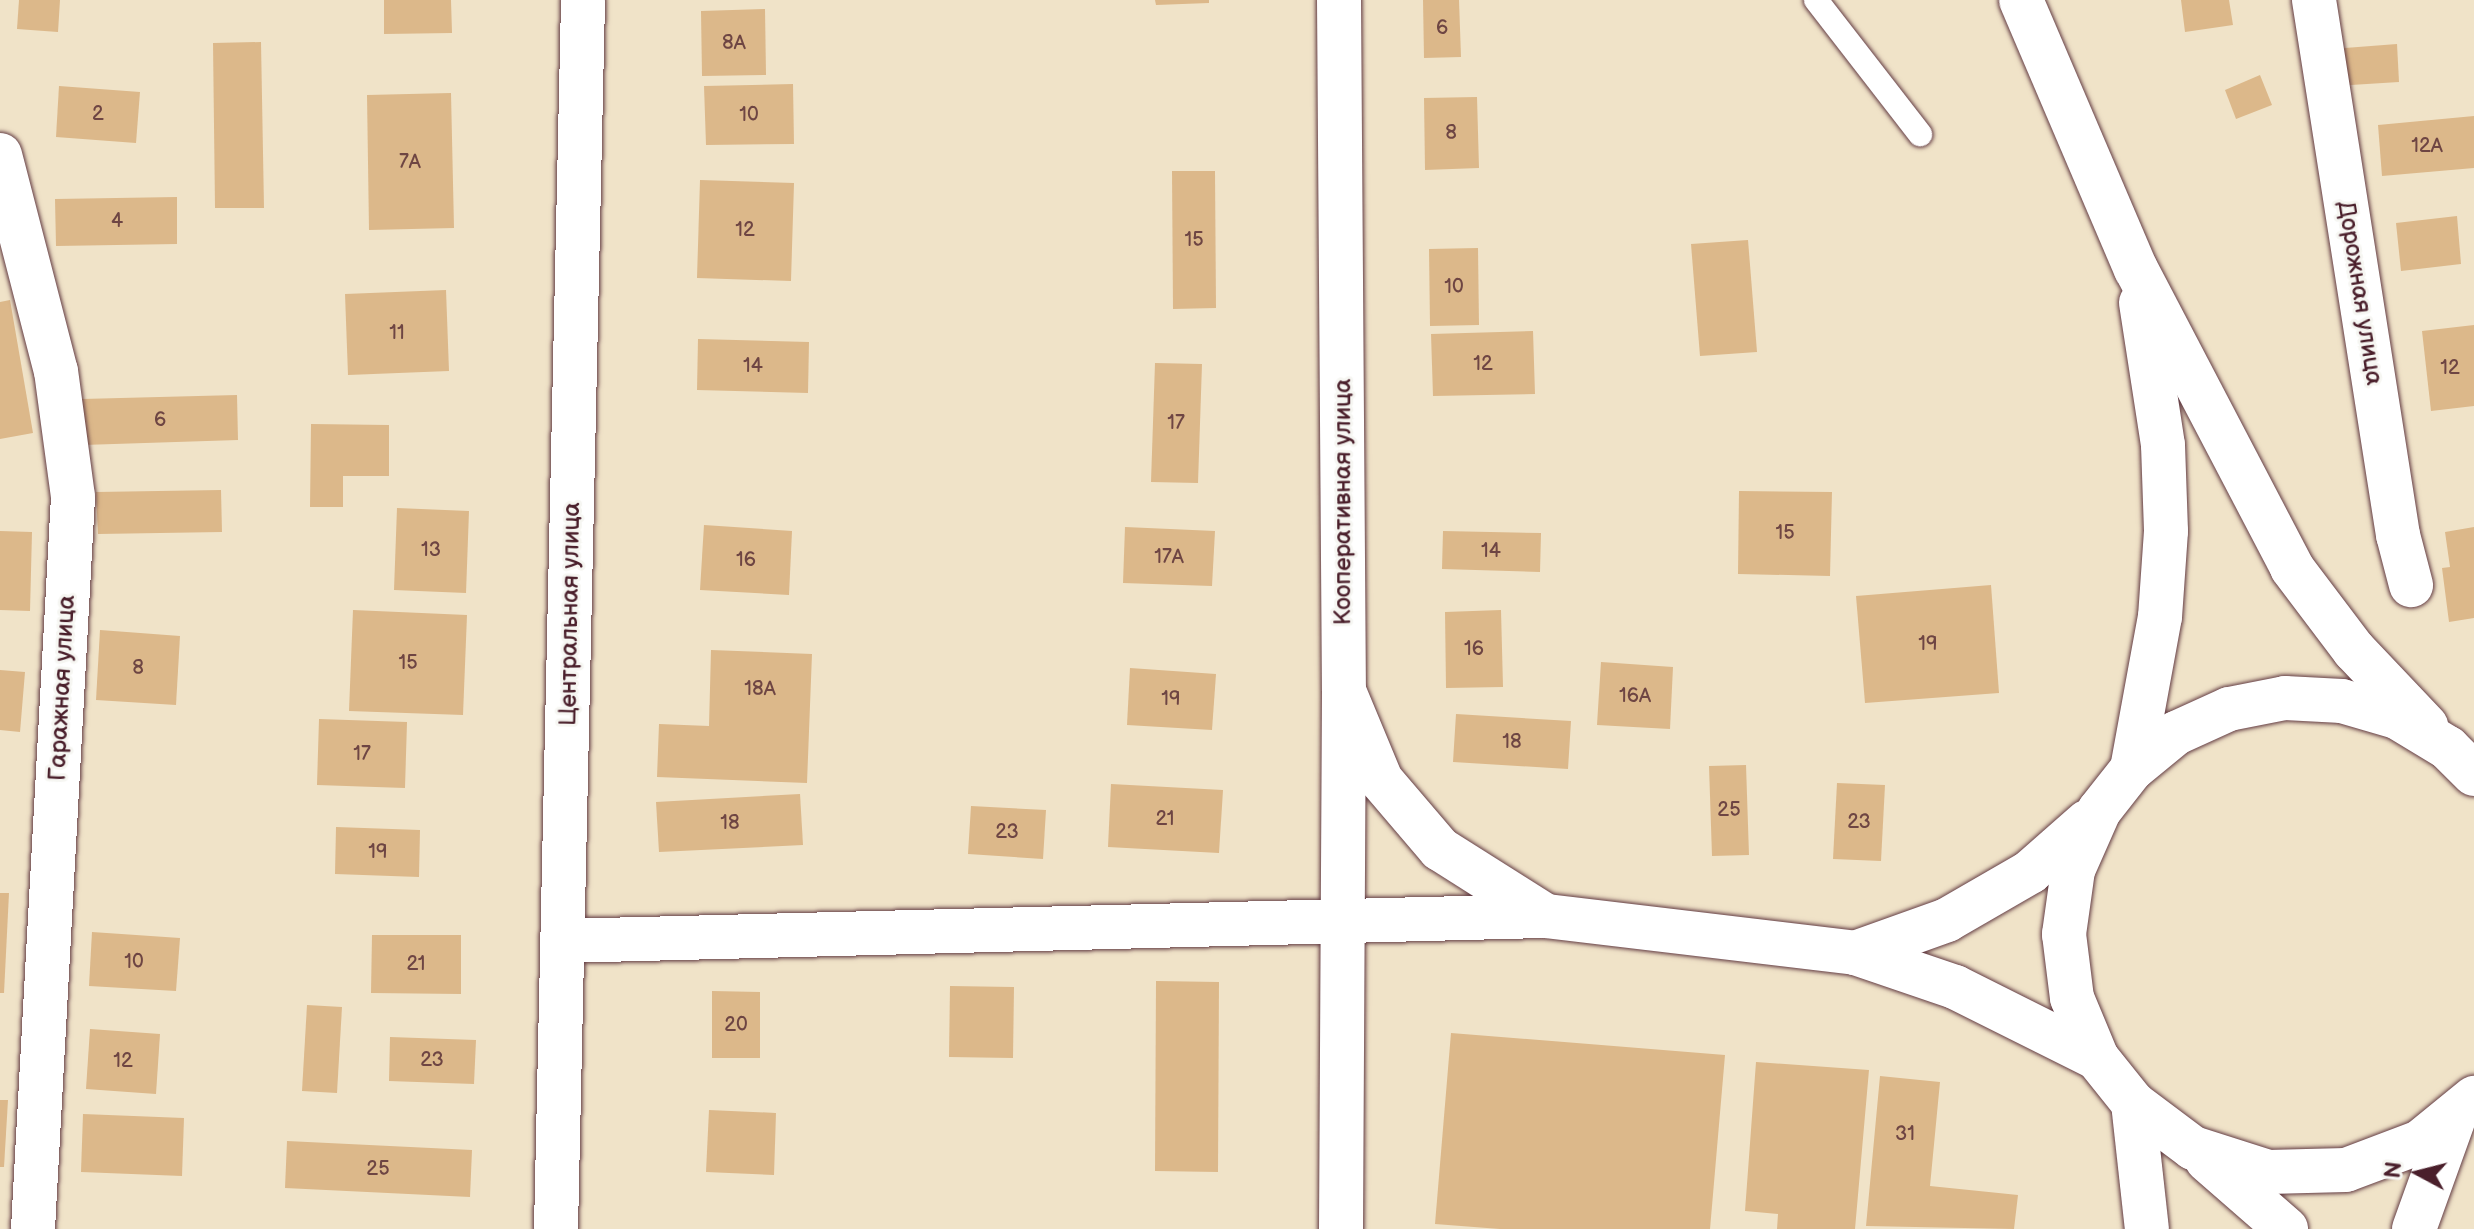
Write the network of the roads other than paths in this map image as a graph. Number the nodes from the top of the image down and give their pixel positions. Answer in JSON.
{"nodes":[{"id":1,"x":583,"y":0,"type":"edge"},
{"id":2,"x":1339,"y":0,"type":"edge"},
{"id":3,"x":1816,"y":0,"type":"edge"},
{"id":4,"x":2021,"y":0,"type":"edge"},
{"id":5,"x":2314,"y":0,"type":"edge"},
{"id":6,"x":1920,"y":134,"type":"dead end"},
{"id":7,"x":0,"y":155,"type":"edge"},
{"id":8,"x":2136,"y":269,"type":"junction"},
{"id":9,"x":2411,"y":585,"type":"dead end"},
{"id":10,"x":1344,"y":691,"type":"junction"},
{"id":11,"x":2461,"y":761,"type":"edge"},
{"id":12,"x":2132,"y":769,"type":"junction"},
{"id":13,"x":2099,"y":811,"type":"junction"},
{"id":14,"x":1546,"y":916,"type":"junction"},
{"id":15,"x":1342,"y":921,"type":"junction"},
{"id":16,"x":562,"y":941,"type":"junction"},
{"id":17,"x":1855,"y":953,"type":"junction"},
{"id":18,"x":2097,"y":1058,"type":"junction"},
{"id":19,"x":2133,"y":1103,"type":"junction"},
{"id":20,"x":2464,"y":1108,"type":"edge"},
{"id":21,"x":2193,"y":1148,"type":"junction"},
{"id":22,"x":33,"y":1229,"type":"edge"},
{"id":23,"x":556,"y":1229,"type":"edge"},
{"id":24,"x":1341,"y":1229,"type":"edge"},
{"id":25,"x":2147,"y":1229,"type":"edge"},
{"id":26,"x":2286,"y":1229,"type":"edge"},
{"id":27,"x":2414,"y":1229,"type":"edge"}],
"edges":[{"from":1,"to":16,"type":"main road","name":"Центральная улица"},
{"from":2,"to":10,"type":"main road","name":"Кооперативная улица"},
{"from":3,"to":6,"type":"lane"},
{"from":4,"to":8,"type":"main road"},
{"from":5,"to":9,"type":"main road","name":"Дорожная улица"},
{"from":7,"to":22,"type":"main road","name":"Гаражная улица"},
{"from":8,"to":11,"type":"main road"},
{"from":8,"to":12,"type":"main road"},
{"from":10,"to":14,"type":"main road","name":"Кооперативная улица"},
{"from":10,"to":15,"type":"main road"},
{"from":11,"to":12,"type":"main road"},
{"from":12,"to":13,"type":"main road"},
{"from":13,"to":17,"type":"main road"},
{"from":13,"to":18,"type":"main road"},
{"from":14,"to":15,"type":"main road"},
{"from":14,"to":17,"type":"main road"},
{"from":15,"to":16,"type":"main road"},
{"from":15,"to":24,"type":"main road"},
{"from":16,"to":23,"type":"main road","name":"Центральная улица"},
{"from":17,"to":18,"type":"main road"},
{"from":18,"to":19,"type":"main road"},
{"from":19,"to":21,"type":"main road"},
{"from":19,"to":25,"type":"main road"},
{"from":20,"to":21,"type":"main road"},
{"from":20,"to":27,"type":"main road"},
{"from":21,"to":26,"type":"main road"}]}
